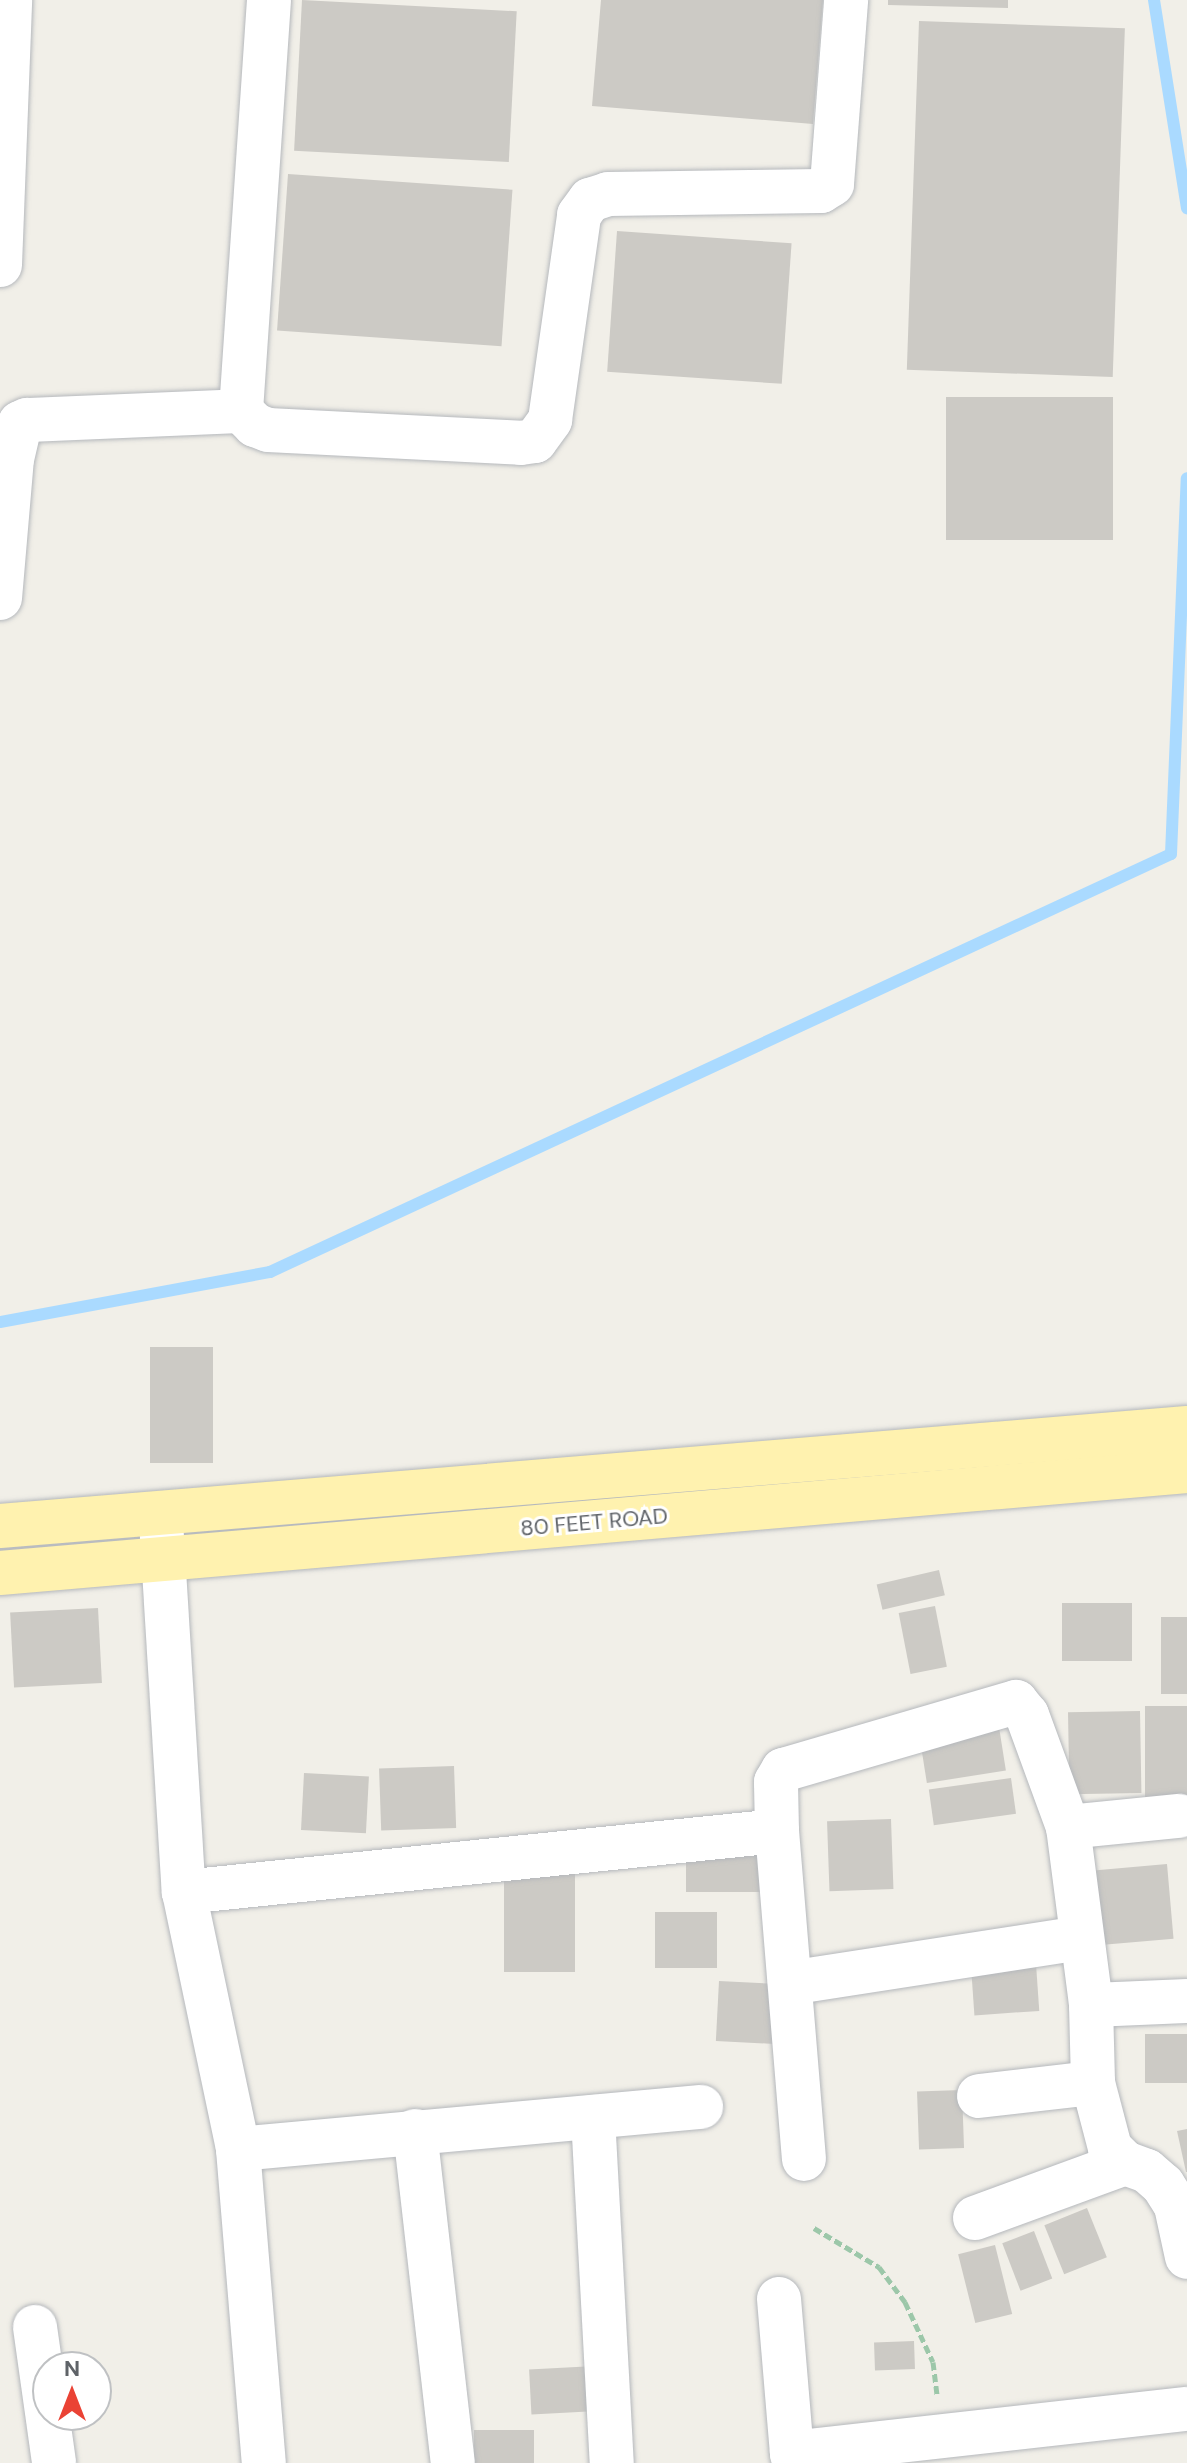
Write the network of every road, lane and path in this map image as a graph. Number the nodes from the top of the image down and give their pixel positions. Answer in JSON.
{"nodes":[{"id":1,"x":10,"y":0,"type":"edge"},
{"id":2,"x":269,"y":0,"type":"edge"},
{"id":3,"x":846,"y":0,"type":"edge"},
{"id":4,"x":0,"y":265,"type":"edge"},
{"id":5,"x":241,"y":411,"type":"junction"},
{"id":6,"x":0,"y":598,"type":"edge"},
{"id":7,"x":1187,"y":1428,"type":"edge"},
{"id":8,"x":1187,"y":1471,"type":"edge"},
{"id":9,"x":161,"y":1512,"type":"junction"},
{"id":10,"x":0,"y":1526,"type":"edge"},
{"id":11,"x":162,"y":1559,"type":"junction"},
{"id":12,"x":0,"y":1573,"type":"edge"},
{"id":13,"x":1179,"y":1816,"type":"dead end"},
{"id":14,"x":1068,"y":1827,"type":"junction"},
{"id":15,"x":777,"y":1831,"type":"junction"},
{"id":16,"x":184,"y":1892,"type":"junction"},
{"id":17,"x":1082,"y":1938,"type":"junction"},
{"id":18,"x":790,"y":1983,"type":"junction"},
{"id":19,"x":1187,"y":2001,"type":"edge"},
{"id":20,"x":1091,"y":2005,"type":"junction"},
{"id":21,"x":1093,"y":2083,"type":"junction"},
{"id":22,"x":979,"y":2096,"type":"dead end"},
{"id":23,"x":701,"y":2107,"type":"dead end"},
{"id":24,"x":593,"y":2117,"type":"junction"},
{"id":25,"x":415,"y":2131,"type":"junction"},
{"id":26,"x":238,"y":2149,"type":"junction"},
{"id":27,"x":804,"y":2159,"type":"dead end"},
{"id":28,"x":1125,"y":2163,"type":"junction"},
{"id":29,"x":975,"y":2218,"type":"dead end"},
{"id":30,"x":814,"y":2228,"type":"dead end"},
{"id":31,"x":1187,"y":2257,"type":"edge"},
{"id":32,"x":779,"y":2299,"type":"dead end"},
{"id":33,"x":35,"y":2327,"type":"dead end"},
{"id":34,"x":1187,"y":2409,"type":"edge"},
{"id":35,"x":942,"y":2436,"type":"junction"},
{"id":36,"x":793,"y":2458,"type":"edge"},
{"id":37,"x":54,"y":2463,"type":"edge"},
{"id":38,"x":264,"y":2463,"type":"edge"},
{"id":39,"x":453,"y":2463,"type":"edge"},
{"id":40,"x":612,"y":2463,"type":"edge"}],
"edges":[{"from":1,"to":4,"type":"street"},
{"from":2,"to":5,"type":"street"},
{"from":3,"to":5,"type":"street"},
{"from":5,"to":6,"type":"street"},
{"from":7,"to":9,"type":"main road","name":"80 FEET ROAD"},
{"from":8,"to":11,"type":"main road","name":"80 FEET ROAD"},
{"from":9,"to":10,"type":"main road","name":"80 FEET ROAD"},
{"from":9,"to":11,"type":"street"},
{"from":11,"to":12,"type":"main road","name":"80 FEET ROAD"},
{"from":11,"to":16,"type":"street"},
{"from":13,"to":14,"type":"street"},
{"from":14,"to":15,"type":"street"},
{"from":14,"to":17,"type":"street"},
{"from":15,"to":16,"type":"street"},
{"from":15,"to":18,"type":"street"},
{"from":16,"to":26,"type":"street"},
{"from":17,"to":18,"type":"street"},
{"from":17,"to":20,"type":"street"},
{"from":18,"to":27,"type":"street"},
{"from":19,"to":20,"type":"street"},
{"from":20,"to":21,"type":"street"},
{"from":21,"to":22,"type":"street"},
{"from":21,"to":28,"type":"street"},
{"from":23,"to":24,"type":"street"},
{"from":24,"to":25,"type":"street"},
{"from":24,"to":40,"type":"street"},
{"from":25,"to":26,"type":"street"},
{"from":25,"to":39,"type":"street"},
{"from":26,"to":38,"type":"street"},
{"from":28,"to":29,"type":"street"},
{"from":28,"to":31,"type":"street"},
{"from":30,"to":35,"type":"path"},
{"from":32,"to":36,"type":"street"},
{"from":33,"to":37,"type":"street"},
{"from":34,"to":35,"type":"street"},
{"from":35,"to":36,"type":"street"}]}
